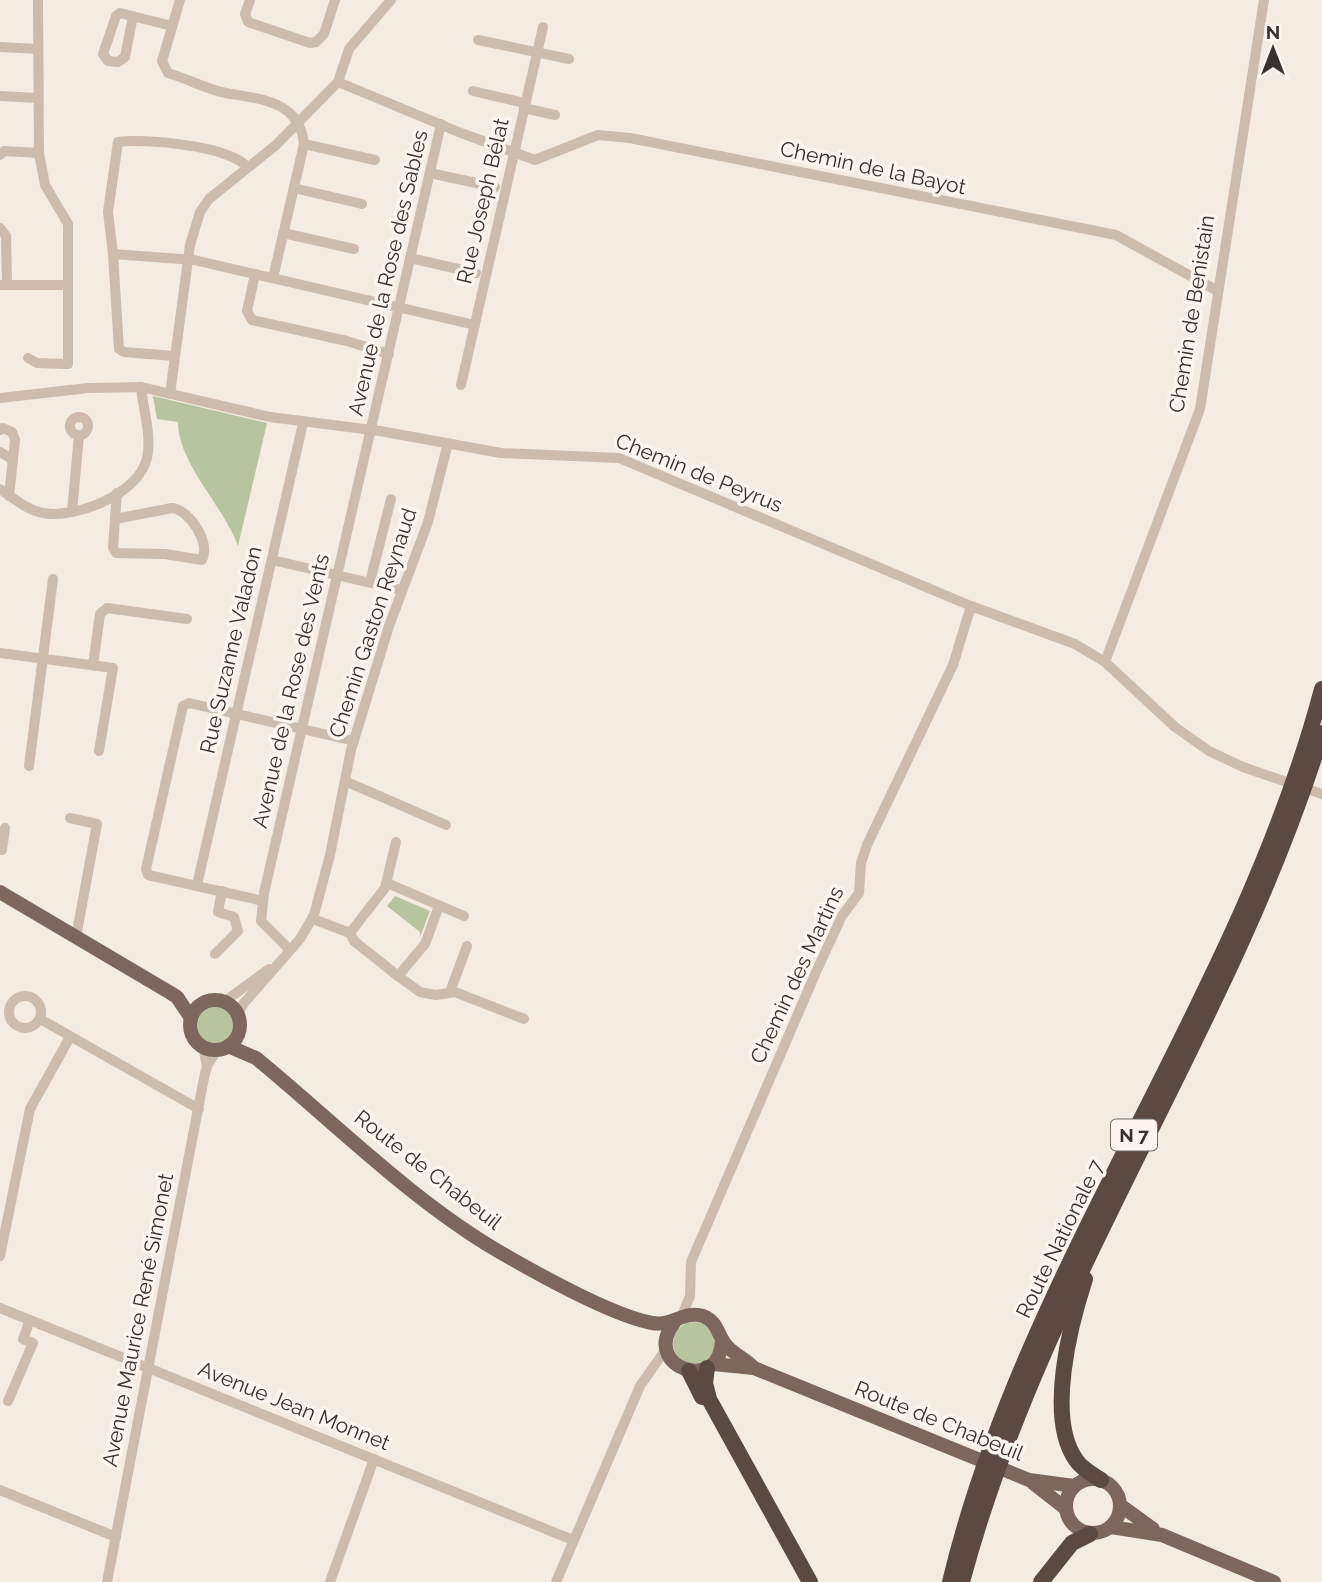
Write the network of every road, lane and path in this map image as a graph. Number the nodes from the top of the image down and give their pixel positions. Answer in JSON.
{"nodes":[{"id":1,"x":38,"y":0,"type":"edge"},
{"id":2,"x":180,"y":0,"type":"edge"},
{"id":3,"x":250,"y":0,"type":"edge"},
{"id":4,"x":335,"y":0,"type":"edge"},
{"id":5,"x":391,"y":0,"type":"edge"},
{"id":6,"x":1264,"y":0,"type":"edge"},
{"id":7,"x":133,"y":16,"type":"dead end"},
{"id":8,"x":172,"y":26,"type":"junction"},
{"id":9,"x":543,"y":27,"type":"dead end"},
{"id":10,"x":478,"y":40,"type":"dead end"},
{"id":11,"x":0,"y":47,"type":"edge"},
{"id":12,"x":38,"y":49,"type":"junction"},
{"id":13,"x":537,"y":53,"type":"junction"},
{"id":14,"x":569,"y":60,"type":"dead end"},
{"id":15,"x":338,"y":82,"type":"junction"},
{"id":16,"x":473,"y":91,"type":"dead end"},
{"id":17,"x":0,"y":96,"type":"edge"},
{"id":18,"x":38,"y":97,"type":"junction"},
{"id":19,"x":525,"y":106,"type":"junction"},
{"id":20,"x":555,"y":114,"type":"dead end"},
{"id":21,"x":298,"y":123,"type":"junction"},
{"id":22,"x":441,"y":124,"type":"junction"},
{"id":23,"x":304,"y":144,"type":"junction"},
{"id":24,"x":39,"y":153,"type":"junction"},
{"id":25,"x":514,"y":153,"type":"junction"},
{"id":26,"x":0,"y":155,"type":"edge"},
{"id":27,"x":375,"y":160,"type":"dead end"},
{"id":28,"x":247,"y":167,"type":"junction"},
{"id":29,"x":430,"y":173,"type":"junction"},
{"id":30,"x":495,"y":187,"type":"dead end"},
{"id":31,"x":294,"y":188,"type":"junction"},
{"id":32,"x":362,"y":204,"type":"dead end"},
{"id":33,"x":0,"y":228,"type":"edge"},
{"id":34,"x":284,"y":233,"type":"junction"},
{"id":35,"x":354,"y":249,"type":"dead end"},
{"id":36,"x":113,"y":254,"type":"junction"},
{"id":37,"x":410,"y":258,"type":"junction"},
{"id":38,"x":188,"y":259,"type":"junction"},
{"id":39,"x":476,"y":273,"type":"dead end"},
{"id":40,"x":255,"y":274,"type":"junction"},
{"id":41,"x":273,"y":278,"type":"junction"},
{"id":42,"x":3,"y":285,"type":"edge"},
{"id":43,"x":68,"y":285,"type":"junction"},
{"id":44,"x":1216,"y":290,"type":"junction"},
{"id":45,"x":399,"y":307,"type":"junction"},
{"id":46,"x":475,"y":325,"type":"junction"},
{"id":47,"x":389,"y":354,"type":"junction"},
{"id":48,"x":174,"y":356,"type":"junction"},
{"id":49,"x":28,"y":358,"type":"dead end"},
{"id":50,"x":461,"y":385,"type":"dead end"},
{"id":51,"x":141,"y":387,"type":"junction"},
{"id":52,"x":170,"y":394,"type":"junction"},
{"id":53,"x":0,"y":398,"type":"edge"},
{"id":54,"x":303,"y":423,"type":"junction"},
{"id":55,"x":0,"y":430,"type":"edge"},
{"id":56,"x":372,"y":431,"type":"junction"},
{"id":57,"x":79,"y":435,"type":"dead end"},
{"id":58,"x":448,"y":443,"type":"junction"},
{"id":59,"x":0,"y":452,"type":"edge"},
{"id":60,"x":13,"y":460,"type":"junction"},
{"id":61,"x":5,"y":492,"type":"edge"},
{"id":62,"x":117,"y":493,"type":"junction"},
{"id":63,"x":391,"y":499,"type":"dead end"},
{"id":64,"x":72,"y":512,"type":"junction"},
{"id":65,"x":115,"y":519,"type":"junction"},
{"id":66,"x":272,"y":560,"type":"junction"},
{"id":67,"x":339,"y":574,"type":"junction"},
{"id":68,"x":53,"y":579,"type":"dead end"},
{"id":69,"x":370,"y":582,"type":"junction"},
{"id":70,"x":401,"y":590,"type":"junction"},
{"id":71,"x":971,"y":606,"type":"junction"},
{"id":72,"x":187,"y":619,"type":"dead end"},
{"id":73,"x":0,"y":653,"type":"edge"},
{"id":74,"x":43,"y":658,"type":"junction"},
{"id":75,"x":1105,"y":662,"type":"junction"},
{"id":76,"x":93,"y":665,"type":"junction"},
{"id":77,"x":1322,"y":689,"type":"edge"},
{"id":78,"x":236,"y":714,"type":"junction"},
{"id":79,"x":301,"y":730,"type":"junction"},
{"id":80,"x":1322,"y":733,"type":"edge"},
{"id":81,"x":354,"y":741,"type":"junction"},
{"id":82,"x":99,"y":751,"type":"dead end"},
{"id":83,"x":29,"y":766,"type":"dead end"},
{"id":84,"x":345,"y":781,"type":"junction"},
{"id":85,"x":1319,"y":793,"type":"edge"},
{"id":86,"x":70,"y":818,"type":"dead end"},
{"id":87,"x":446,"y":825,"type":"dead end"},
{"id":88,"x":3,"y":833,"type":"edge"},
{"id":89,"x":396,"y":842,"type":"dead end"},
{"id":90,"x":2,"y":850,"type":"dead end"},
{"id":91,"x":387,"y":883,"type":"junction"},
{"id":92,"x":197,"y":885,"type":"junction"},
{"id":93,"x":222,"y":891,"type":"junction"},
{"id":94,"x":0,"y":892,"type":"edge"},
{"id":95,"x":263,"y":901,"type":"junction"},
{"id":96,"x":439,"y":906,"type":"junction"},
{"id":97,"x":464,"y":916,"type":"dead end"},
{"id":98,"x":313,"y":919,"type":"junction"},
{"id":99,"x":350,"y":933,"type":"junction"},
{"id":100,"x":76,"y":937,"type":"junction"},
{"id":101,"x":467,"y":946,"type":"dead end"},
{"id":102,"x":290,"y":950,"type":"junction"},
{"id":103,"x":215,"y":954,"type":"dead end"},
{"id":104,"x":274,"y":967,"type":"junction"},
{"id":105,"x":398,"y":976,"type":"junction"},
{"id":106,"x":450,"y":992,"type":"junction"},
{"id":107,"x":177,"y":998,"type":"junction"},
{"id":108,"x":224,"y":1002,"type":"junction"},
{"id":109,"x":203,"y":1003,"type":"junction"},
{"id":110,"x":237,"y":1016,"type":"junction"},
{"id":111,"x":40,"y":1018,"type":"dead end"},
{"id":112,"x":191,"y":1018,"type":"junction"},
{"id":113,"x":524,"y":1019,"type":"dead end"},
{"id":114,"x":238,"y":1033,"type":"junction"},
{"id":115,"x":70,"y":1037,"type":"junction"},
{"id":116,"x":216,"y":1047,"type":"junction"},
{"id":117,"x":256,"y":1058,"type":"junction"},
{"id":118,"x":198,"y":1109,"type":"junction"},
{"id":119,"x":1103,"y":1224,"type":"junction"},
{"id":120,"x":0,"y":1256,"type":"edge"},
{"id":121,"x":690,"y":1283,"type":"junction"},
{"id":122,"x":0,"y":1308,"type":"edge"},
{"id":123,"x":624,"y":1314,"type":"junction"},
{"id":124,"x":705,"y":1317,"type":"junction"},
{"id":125,"x":30,"y":1320,"type":"junction"},
{"id":126,"x":678,"y":1320,"type":"junction"},
{"id":127,"x":722,"y":1340,"type":"junction"},
{"id":128,"x":666,"y":1346,"type":"junction"},
{"id":129,"x":710,"y":1366,"type":"junction"},
{"id":130,"x":148,"y":1367,"type":"junction"},
{"id":131,"x":754,"y":1368,"type":"junction"},
{"id":132,"x":685,"y":1369,"type":"junction"},
{"id":133,"x":644,"y":1379,"type":"junction"},
{"id":134,"x":8,"y":1401,"type":"dead end"},
{"id":135,"x":374,"y":1459,"type":"junction"},
{"id":136,"x":1029,"y":1480,"type":"junction"},
{"id":137,"x":1101,"y":1480,"type":"junction"},
{"id":138,"x":1074,"y":1486,"type":"junction"},
{"id":139,"x":0,"y":1490,"type":"edge"},
{"id":140,"x":1120,"y":1505,"type":"junction"},
{"id":141,"x":1065,"y":1508,"type":"junction"},
{"id":142,"x":1111,"y":1527,"type":"junction"},
{"id":143,"x":1090,"y":1534,"type":"junction"},
{"id":144,"x":1162,"y":1535,"type":"junction"},
{"id":145,"x":116,"y":1537,"type":"junction"},
{"id":146,"x":573,"y":1540,"type":"junction"},
{"id":147,"x":953,"y":1581,"type":"edge"},
{"id":148,"x":107,"y":1582,"type":"edge"},
{"id":149,"x":330,"y":1582,"type":"edge"},
{"id":150,"x":556,"y":1582,"type":"edge"},
{"id":151,"x":803,"y":1582,"type":"edge"},
{"id":152,"x":810,"y":1582,"type":"edge"},
{"id":153,"x":1041,"y":1582,"type":"edge"},
{"id":154,"x":1274,"y":1582,"type":"edge"}],
"edges":[{"from":1,"to":12,"type":"street"},
{"from":2,"to":8,"type":"street"},
{"from":3,"to":4,"type":"street"},
{"from":5,"to":15,"type":"street"},
{"from":6,"to":44,"type":"street","name":"Chemin de Benistain"},
{"from":7,"to":8,"type":"street"},
{"from":8,"to":21,"type":"street"},
{"from":9,"to":13,"type":"street","name":"Rue Joseph Bélat"},
{"from":10,"to":13,"type":"street"},
{"from":11,"to":12,"type":"street"},
{"from":12,"to":18,"type":"street"},
{"from":13,"to":14,"type":"street"},
{"from":13,"to":19,"type":"street","name":"Rue Joseph Bélat"},
{"from":15,"to":21,"type":"street"},
{"from":15,"to":22,"type":"street","name":"Chemin de la Bayot"},
{"from":16,"to":19,"type":"street"},
{"from":17,"to":18,"type":"street"},
{"from":18,"to":24,"type":"street"},
{"from":19,"to":20,"type":"street"},
{"from":19,"to":25,"type":"street","name":"Rue Joseph Bélat"},
{"from":21,"to":23,"type":"street"},
{"from":21,"to":28,"type":"street"},
{"from":22,"to":25,"type":"street","name":"Chemin de la Bayot"},
{"from":22,"to":29,"type":"street","name":"Avenue de la Rose des Sables"},
{"from":23,"to":27,"type":"street"},
{"from":23,"to":31,"type":"street"},
{"from":24,"to":26,"type":"street"},
{"from":24,"to":43,"type":"street"},
{"from":25,"to":44,"type":"street","name":"Chemin de la Bayot"},
{"from":25,"to":46,"type":"street","name":"Rue Joseph Bélat"},
{"from":28,"to":36,"type":"street"},
{"from":28,"to":38,"type":"street"},
{"from":29,"to":30,"type":"street"},
{"from":29,"to":37,"type":"street","name":"Avenue de la Rose des Sables"},
{"from":31,"to":32,"type":"street"},
{"from":31,"to":34,"type":"street"},
{"from":33,"to":42,"type":"street"},
{"from":34,"to":35,"type":"street"},
{"from":34,"to":41,"type":"street"},
{"from":36,"to":38,"type":"street"},
{"from":36,"to":48,"type":"street"},
{"from":37,"to":39,"type":"street"},
{"from":37,"to":45,"type":"street","name":"Avenue de la Rose des Sables"},
{"from":38,"to":40,"type":"street"},
{"from":38,"to":48,"type":"street"},
{"from":40,"to":41,"type":"street"},
{"from":40,"to":47,"type":"street"},
{"from":41,"to":45,"type":"street"},
{"from":42,"to":43,"type":"street"},
{"from":43,"to":49,"type":"street"},
{"from":44,"to":75,"type":"street","name":"Chemin de Benistain"},
{"from":45,"to":46,"type":"street"},
{"from":45,"to":47,"type":"street","name":"Avenue de la Rose des Sables"},
{"from":46,"to":50,"type":"street","name":"Rue Joseph Bélat"},
{"from":47,"to":56,"type":"street","name":"Avenue de la Rose des Sables"},
{"from":48,"to":52,"type":"street"},
{"from":51,"to":52,"type":"street","name":"Chemin de Peyrus"},
{"from":51,"to":53,"type":"street","name":"Chemin de Peyrus"},
{"from":51,"to":62,"type":"street"},
{"from":52,"to":54,"type":"street","name":"Chemin de Peyrus"},
{"from":54,"to":56,"type":"street","name":"Chemin de Peyrus"},
{"from":54,"to":66,"type":"street","name":"Rue Suzanne Valadon"},
{"from":55,"to":60,"type":"street"},
{"from":56,"to":58,"type":"street","name":"Chemin de Peyrus"},
{"from":56,"to":67,"type":"street","name":"Avenue de la Rose des Vents"},
{"from":57,"to":64,"type":"street"},
{"from":58,"to":70,"type":"street","name":"Chemin Gaston Reynaud"},
{"from":58,"to":71,"type":"street","name":"Chemin de Peyrus"},
{"from":59,"to":60,"type":"street"},
{"from":60,"to":61,"type":"street"},
{"from":61,"to":64,"type":"street"},
{"from":62,"to":64,"type":"street"},
{"from":62,"to":65,"type":"street"},
{"from":63,"to":69,"type":"street"},
{"from":65,"to":65,"type":"street"},
{"from":66,"to":67,"type":"street"},
{"from":66,"to":78,"type":"street","name":"Rue Suzanne Valadon"},
{"from":67,"to":69,"type":"street"},
{"from":67,"to":79,"type":"street","name":"Avenue de la Rose des Vents"},
{"from":68,"to":74,"type":"street"},
{"from":69,"to":70,"type":"street"},
{"from":70,"to":81,"type":"street","name":"Chemin Gaston Reynaud"},
{"from":71,"to":75,"type":"street","name":"Chemin de Peyrus"},
{"from":71,"to":121,"type":"street","name":"Chemin des Martins"},
{"from":72,"to":76,"type":"street"},
{"from":73,"to":74,"type":"street"},
{"from":74,"to":76,"type":"street"},
{"from":74,"to":83,"type":"street"},
{"from":75,"to":85,"type":"street","name":"Chemin de Peyrus"},
{"from":76,"to":82,"type":"street"},
{"from":77,"to":147,"type":"highway","name":"Route Nationale 7","number":"N 7"},
{"from":78,"to":79,"type":"street"},
{"from":78,"to":92,"type":"street","name":"Rue Suzanne Valadon"},
{"from":78,"to":92,"type":"street"},
{"from":79,"to":81,"type":"street"},
{"from":79,"to":95,"type":"street","name":"Avenue de la Rose des Vents"},
{"from":80,"to":119,"type":"highway","name":"Route Nationale 7","number":"N 7"},
{"from":81,"to":84,"type":"street","name":"Chemin Gaston Reynaud"},
{"from":84,"to":87,"type":"street"},
{"from":84,"to":98,"type":"street","name":"Chemin Gaston Reynaud"},
{"from":86,"to":100,"type":"street"},
{"from":88,"to":90,"type":"street"},
{"from":89,"to":91,"type":"street"},
{"from":91,"to":96,"type":"street"},
{"from":91,"to":99,"type":"street"},
{"from":92,"to":93,"type":"street"},
{"from":93,"to":95,"type":"street"},
{"from":93,"to":103,"type":"street"},
{"from":94,"to":100,"type":"main road"},
{"from":95,"to":102,"type":"street","name":"Avenue de la Rose des Vents"},
{"from":96,"to":97,"type":"street"},
{"from":96,"to":105,"type":"street"},
{"from":98,"to":99,"type":"street"},
{"from":98,"to":102,"type":"street","name":"Chemin Gaston Reynaud"},
{"from":99,"to":105,"type":"street"},
{"from":100,"to":107,"type":"main road"},
{"from":101,"to":106,"type":"street"},
{"from":102,"to":104,"type":"street","name":"Chemin Gaston Reynaud"},
{"from":104,"to":108,"type":"street","name":"Chemin Gaston Reynaud"},
{"from":104,"to":110,"type":"street","name":"Chemin Gaston Reynaud"},
{"from":105,"to":106,"type":"street"},
{"from":106,"to":113,"type":"street"},
{"from":107,"to":109,"type":"main road"},
{"from":107,"to":112,"type":"main road"},
{"from":108,"to":109,"type":"main road"},
{"from":108,"to":110,"type":"main road"},
{"from":109,"to":112,"type":"main road"},
{"from":110,"to":114,"type":"main road"},
{"from":111,"to":115,"type":"street"},
{"from":112,"to":116,"type":"main road"},
{"from":114,"to":116,"type":"main road"},
{"from":114,"to":117,"type":"main road","name":"Route de Chabeuil"},
{"from":115,"to":118,"type":"street"},
{"from":115,"to":120,"type":"street"},
{"from":116,"to":117,"type":"main road","name":"Route de Chabeuil"},
{"from":116,"to":118,"type":"street","name":"Avenue Maurice René Simonet"},
{"from":117,"to":123,"type":"main road","name":"Route de Chabeuil"},
{"from":118,"to":130,"type":"street","name":"Avenue Maurice René Simonet"},
{"from":119,"to":137,"type":"highway"},
{"from":119,"to":147,"type":"highway","name":"Route Nationale 7","number":"N 7"},
{"from":121,"to":124,"type":"street"},
{"from":121,"to":126,"type":"street","name":"Chemin des Martins"},
{"from":122,"to":125,"type":"street","name":"Avenue Jean Monnet"},
{"from":123,"to":126,"type":"main road"},
{"from":123,"to":128,"type":"main road"},
{"from":124,"to":126,"type":"main road"},
{"from":124,"to":127,"type":"main road"},
{"from":125,"to":130,"type":"street","name":"Avenue Jean Monnet"},
{"from":125,"to":134,"type":"street"},
{"from":126,"to":128,"type":"main road"},
{"from":127,"to":129,"type":"main road"},
{"from":127,"to":131,"type":"main road"},
{"from":128,"to":132,"type":"main road"},
{"from":128,"to":133,"type":"street"},
{"from":129,"to":131,"type":"main road"},
{"from":129,"to":132,"type":"main road"},
{"from":129,"to":152,"type":"highway"},
{"from":130,"to":135,"type":"street","name":"Avenue Jean Monnet"},
{"from":130,"to":145,"type":"street","name":"Avenue Maurice René Simonet"},
{"from":131,"to":136,"type":"main road","name":"Route de Chabeuil"},
{"from":132,"to":133,"type":"street"},
{"from":132,"to":151,"type":"highway"},
{"from":133,"to":146,"type":"street"},
{"from":135,"to":146,"type":"street","name":"Avenue Jean Monnet"},
{"from":135,"to":149,"type":"street"},
{"from":136,"to":138,"type":"main road"},
{"from":136,"to":141,"type":"main road"},
{"from":137,"to":138,"type":"main road"},
{"from":137,"to":140,"type":"main road"},
{"from":138,"to":141,"type":"main road"},
{"from":139,"to":145,"type":"street"},
{"from":140,"to":142,"type":"main road"},
{"from":140,"to":144,"type":"main road"},
{"from":141,"to":143,"type":"main road"},
{"from":142,"to":143,"type":"main road"},
{"from":142,"to":144,"type":"main road"},
{"from":143,"to":153,"type":"highway"},
{"from":144,"to":154,"type":"main road"},
{"from":145,"to":148,"type":"street","name":"Avenue Maurice René Simonet"},
{"from":146,"to":150,"type":"street"}]}
